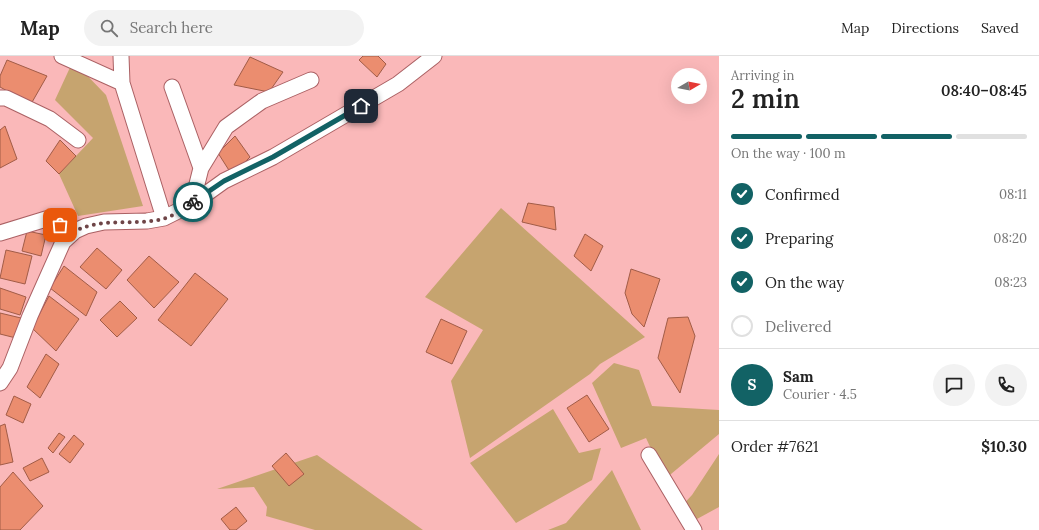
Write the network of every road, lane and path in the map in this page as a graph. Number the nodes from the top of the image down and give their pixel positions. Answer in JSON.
{"nodes":[{"id":1,"x":62,"y":56,"type":"edge"},
{"id":2,"x":121,"y":56,"type":"edge"},
{"id":3,"x":434,"y":56,"type":"edge"},
{"id":4,"x":311,"y":80,"type":"dead end"},
{"id":5,"x":122,"y":84,"type":"junction"},
{"id":6,"x":172,"y":87,"type":"dead end"},
{"id":7,"x":0,"y":98,"type":"edge"},
{"id":8,"x":78,"y":140,"type":"dead end"},
{"id":9,"x":201,"y":168,"type":"junction"},
{"id":10,"x":192,"y":204,"type":"junction"},
{"id":11,"x":164,"y":218,"type":"junction"},
{"id":12,"x":75,"y":231,"type":"junction"},
{"id":13,"x":0,"y":233,"type":"edge"},
{"id":14,"x":0,"y":383,"type":"edge"},
{"id":15,"x":649,"y":455,"type":"dead end"},
{"id":16,"x":694,"y":530,"type":"edge"}],
"edges":[{"from":1,"to":5,"type":"street"},
{"from":2,"to":5,"type":"street"},
{"from":3,"to":10,"type":"street"},
{"from":4,"to":9,"type":"street"},
{"from":5,"to":11,"type":"street"},
{"from":6,"to":9,"type":"street"},
{"from":7,"to":8,"type":"street"},
{"from":9,"to":10,"type":"street"},
{"from":10,"to":11,"type":"street"},
{"from":11,"to":12,"type":"street"},
{"from":12,"to":13,"type":"street"},
{"from":12,"to":14,"type":"street"},
{"from":15,"to":16,"type":"street"}]}
